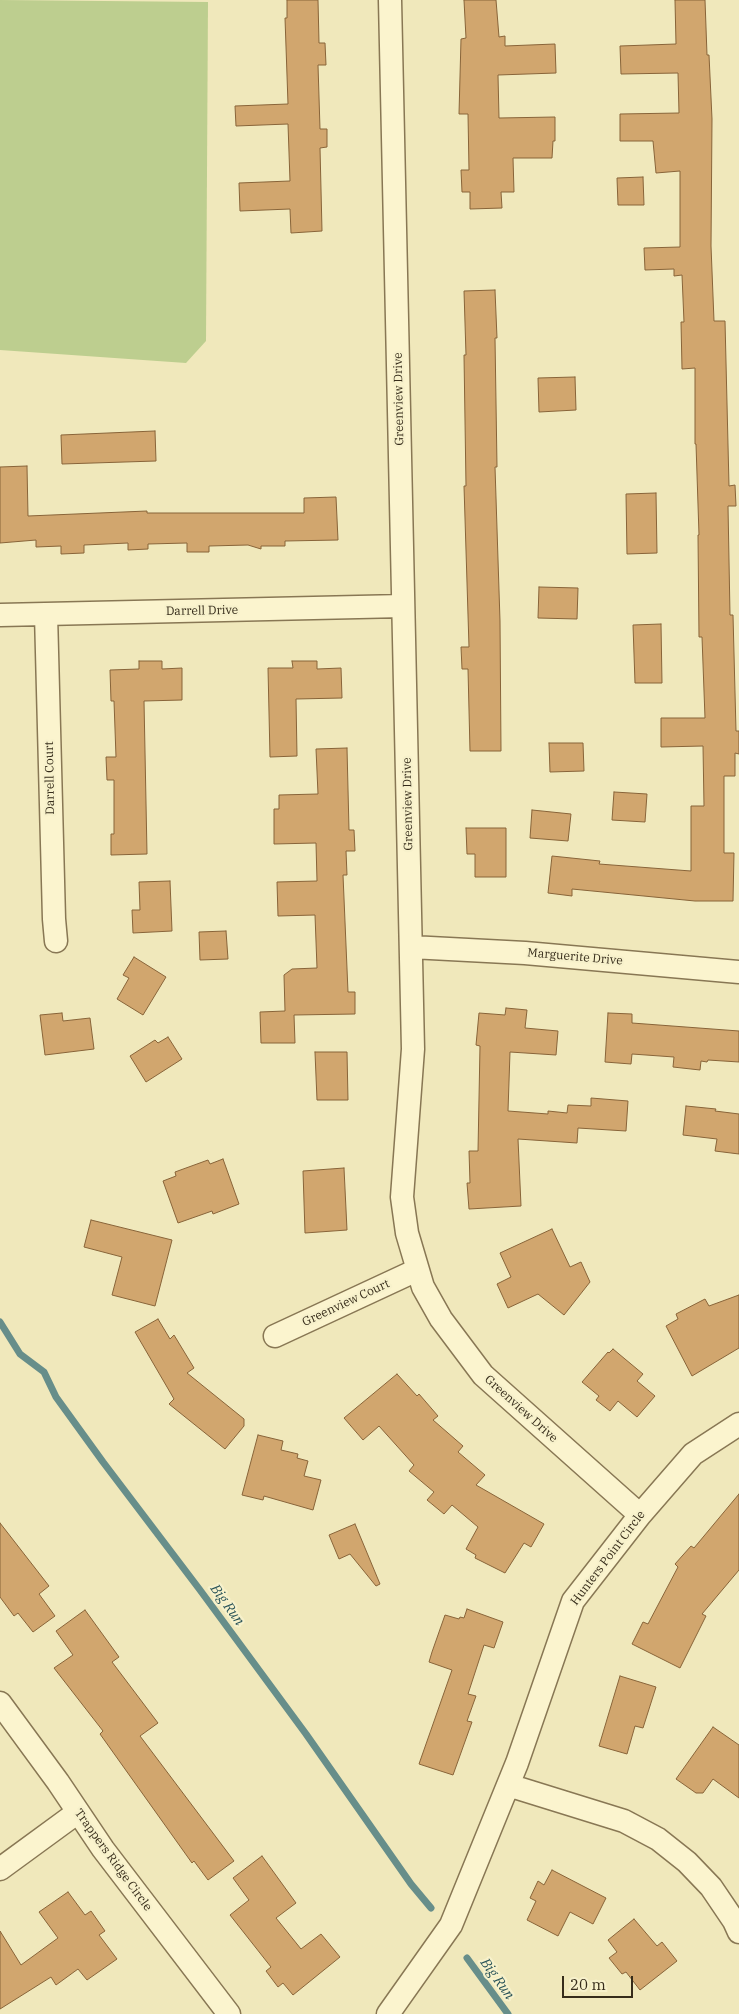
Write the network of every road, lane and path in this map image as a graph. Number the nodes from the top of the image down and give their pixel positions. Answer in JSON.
{"nodes":[{"id":1,"x":390,"y":0,"type":"edge"},
{"id":2,"x":403,"y":606,"type":"junction"},
{"id":3,"x":46,"y":614,"type":"junction"},
{"id":4,"x":0,"y":615,"type":"edge"},
{"id":5,"x":56,"y":941,"type":"dead end"},
{"id":6,"x":411,"y":947,"type":"junction"},
{"id":7,"x":739,"y":972,"type":"edge"},
{"id":8,"x":417,"y":1270,"type":"junction"},
{"id":9,"x":275,"y":1336,"type":"dead end"},
{"id":10,"x":739,"y":1424,"type":"edge"},
{"id":11,"x":640,"y":1514,"type":"junction"},
{"id":12,"x":0,"y":1703,"type":"edge"},
{"id":13,"x":508,"y":1785,"type":"junction"},
{"id":14,"x":78,"y":1812,"type":"junction"},
{"id":15,"x":0,"y":1869,"type":"edge"},
{"id":16,"x":739,"y":1932,"type":"edge"},
{"id":17,"x":229,"y":2014,"type":"edge"},
{"id":18,"x":388,"y":2014,"type":"edge"}],
"edges":[{"from":1,"to":2,"type":"street","name":"Greenview Drive"},
{"from":2,"to":3,"type":"street","name":"Darrell Drive"},
{"from":2,"to":6,"type":"street","name":"Greenview Drive"},
{"from":3,"to":4,"type":"street","name":"Darrell Drive"},
{"from":3,"to":5,"type":"street","name":"Darrell Court"},
{"from":6,"to":7,"type":"street","name":"Marguerite Drive"},
{"from":6,"to":8,"type":"street","name":"Greenview Drive"},
{"from":8,"to":9,"type":"street","name":"Greenview Court"},
{"from":8,"to":11,"type":"street","name":"Greenview Drive"},
{"from":10,"to":11,"type":"street","name":"Hunters Point Circle"},
{"from":11,"to":13,"type":"street","name":"Hunters Point Circle"},
{"from":12,"to":14,"type":"street","name":"Trappers Ridge Circle"},
{"from":13,"to":16,"type":"street"},
{"from":13,"to":18,"type":"street","name":"Hunters Point Circle"},
{"from":14,"to":15,"type":"street"},
{"from":14,"to":17,"type":"street","name":"Trappers Ridge Circle"}]}
